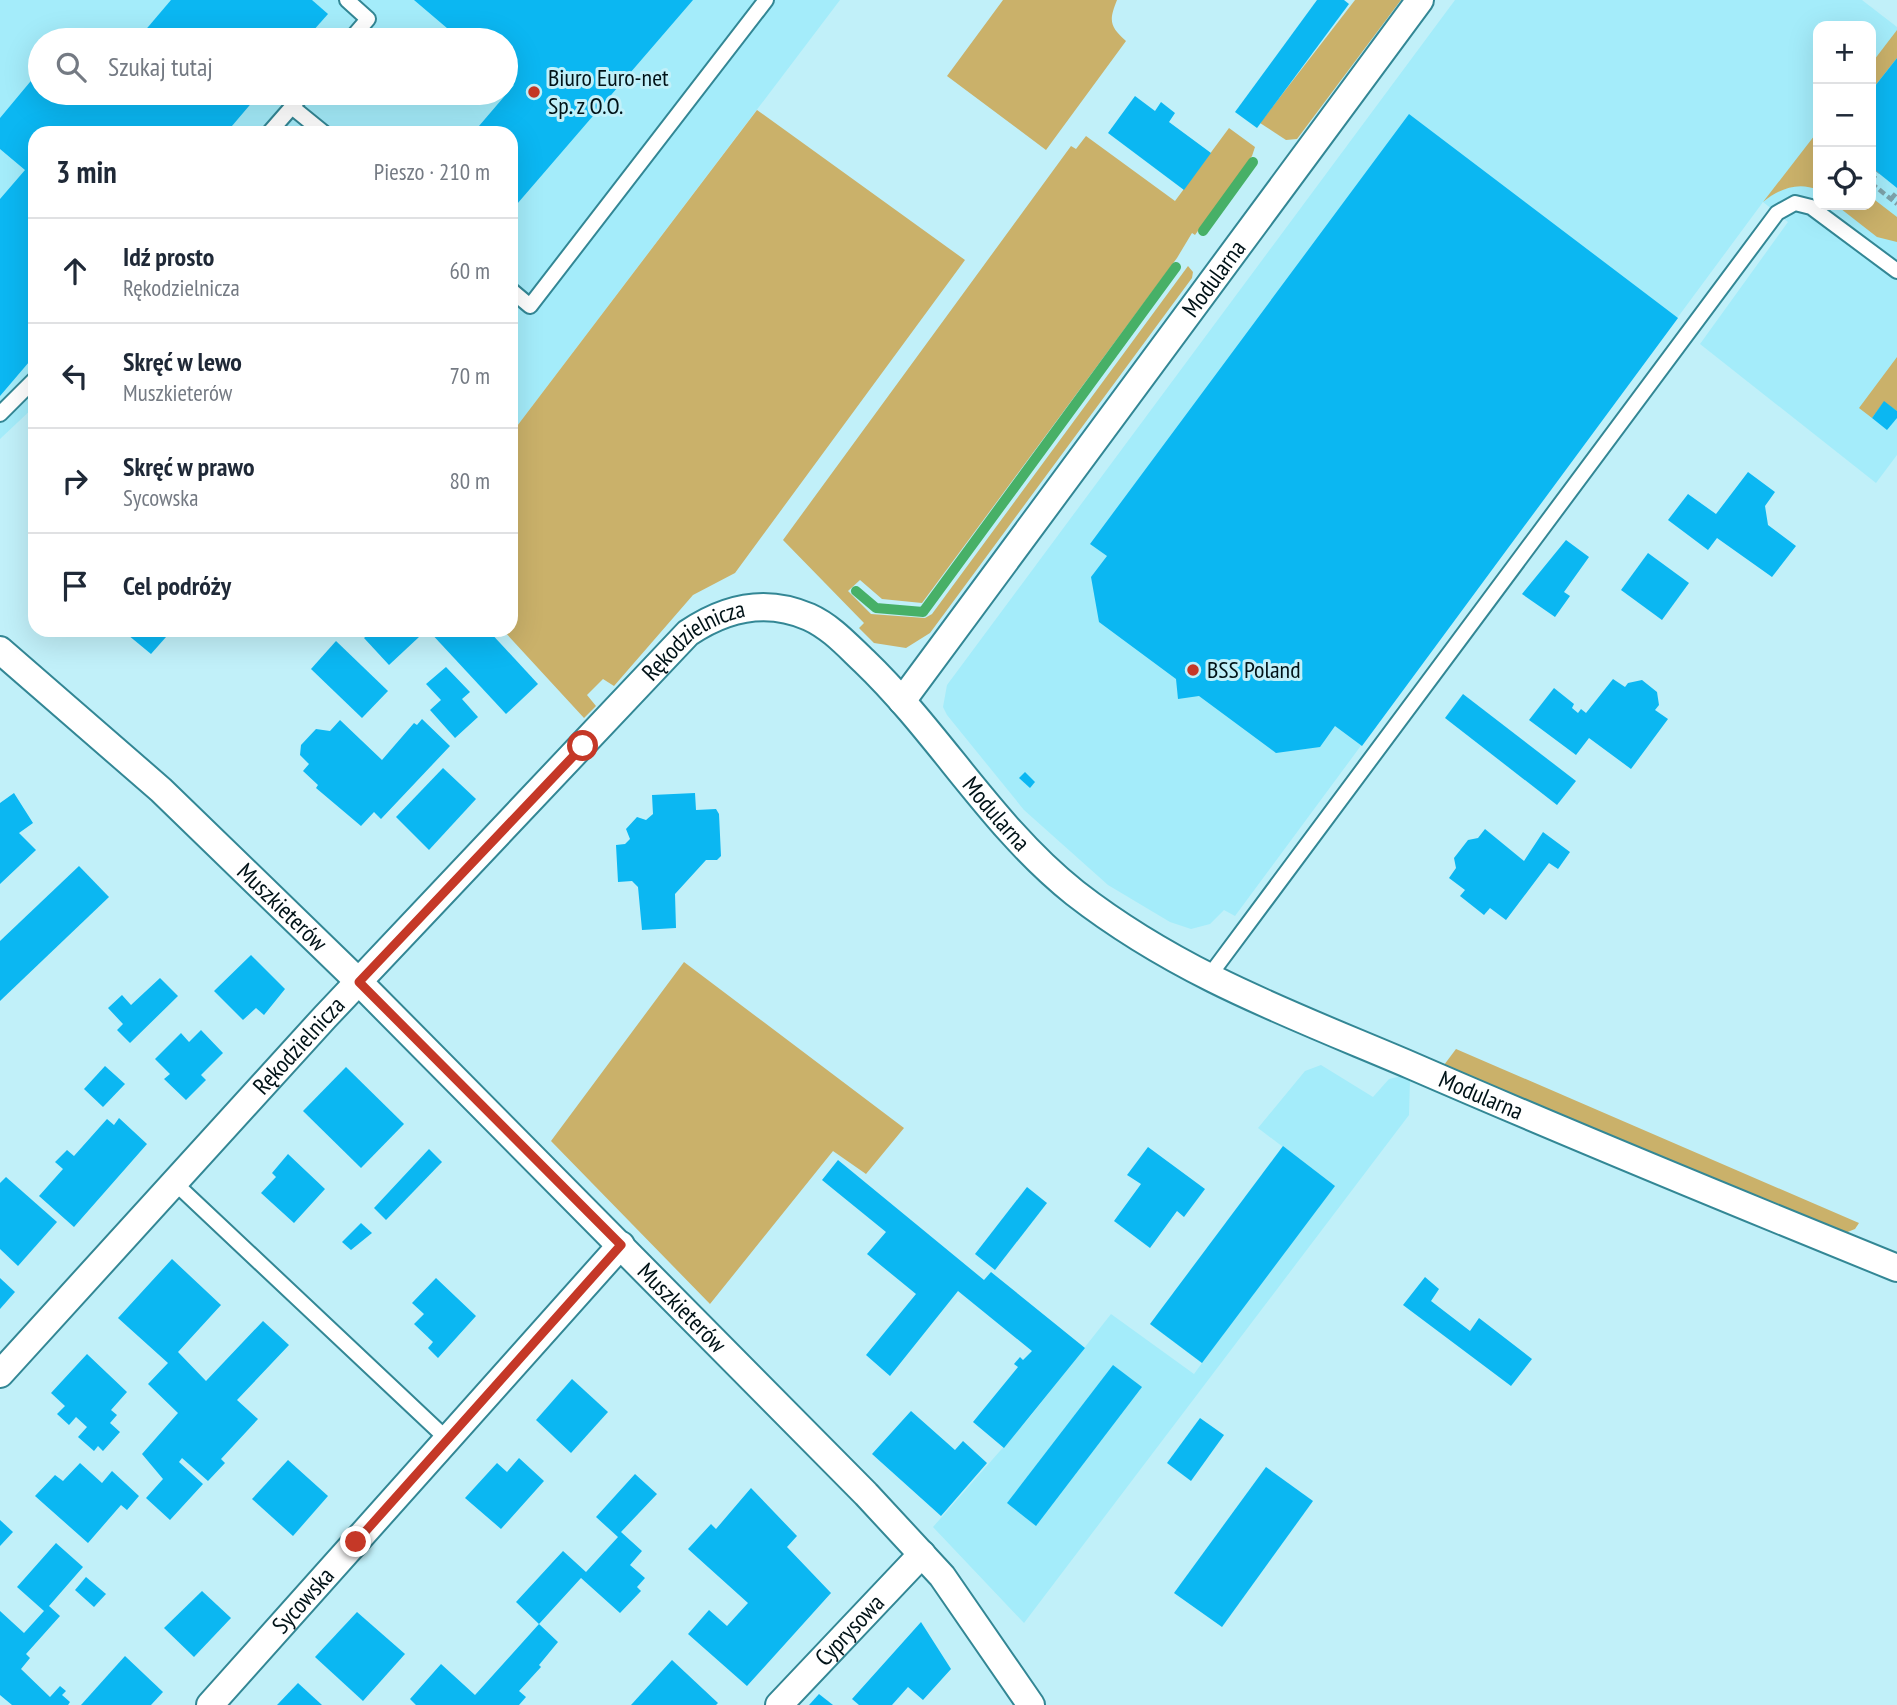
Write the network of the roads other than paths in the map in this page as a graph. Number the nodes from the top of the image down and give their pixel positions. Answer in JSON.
{"nodes":[{"id":1,"x":347,"y":0,"type":"edge"},
{"id":2,"x":766,"y":0,"type":"edge"},
{"id":3,"x":1420,"y":0,"type":"edge"},
{"id":4,"x":360,"y":28,"type":"edge"},
{"id":5,"x":292,"y":107,"type":"joint"},
{"id":6,"x":275,"y":126,"type":"edge"},
{"id":7,"x":315,"y":126,"type":"edge"},
{"id":8,"x":1897,"y":271,"type":"edge"},
{"id":9,"x":518,"y":296,"type":"edge"},
{"id":10,"x":28,"y":386,"type":"edge"},
{"id":11,"x":0,"y":414,"type":"edge"},
{"id":12,"x":0,"y":650,"type":"edge"},
{"id":13,"x":902,"y":701,"type":"junction"},
{"id":14,"x":1208,"y":979,"type":"junction"},
{"id":15,"x":359,"y":982,"type":"junction"},
{"id":16,"x":176,"y":1184,"type":"junction"},
{"id":17,"x":621,"y":1245,"type":"junction"},
{"id":18,"x":1897,"y":1268,"type":"edge"},
{"id":19,"x":0,"y":1374,"type":"edge"},
{"id":20,"x":448,"y":1440,"type":"junction"},
{"id":21,"x":922,"y":1554,"type":"junction"},
{"id":22,"x":209,"y":1705,"type":"edge"},
{"id":23,"x":779,"y":1705,"type":"edge"},
{"id":24,"x":1031,"y":1705,"type":"edge"}],
"edges":[{"from":1,"to":4,"type":"lane"},
{"from":2,"to":9,"type":"lane"},
{"from":3,"to":13,"type":"street","name":"Modularna"},
{"from":5,"to":6,"type":"lane"},
{"from":5,"to":7,"type":"lane"},
{"from":8,"to":14,"type":"lane"},
{"from":10,"to":11,"type":"lane"},
{"from":12,"to":15,"type":"street","name":"Muszkieterów"},
{"from":13,"to":14,"type":"street","name":"Modularna"},
{"from":13,"to":15,"type":"street","name":"Rękodzielnicza"},
{"from":14,"to":18,"type":"street","name":"Modularna"},
{"from":15,"to":16,"type":"street","name":"Rękodzielnicza"},
{"from":15,"to":17,"type":"street","name":"Muszkieterów"},
{"from":16,"to":19,"type":"street","name":"Rękodzielnicza"},
{"from":16,"to":20,"type":"lane"},
{"from":17,"to":20,"type":"street","name":"Sycowska"},
{"from":17,"to":21,"type":"street","name":"Muszkieterów"},
{"from":20,"to":22,"type":"street","name":"Sycowska"},
{"from":21,"to":23,"type":"street","name":"Cyprysowa"},
{"from":21,"to":24,"type":"street","name":"Muszkieterów"}]}
